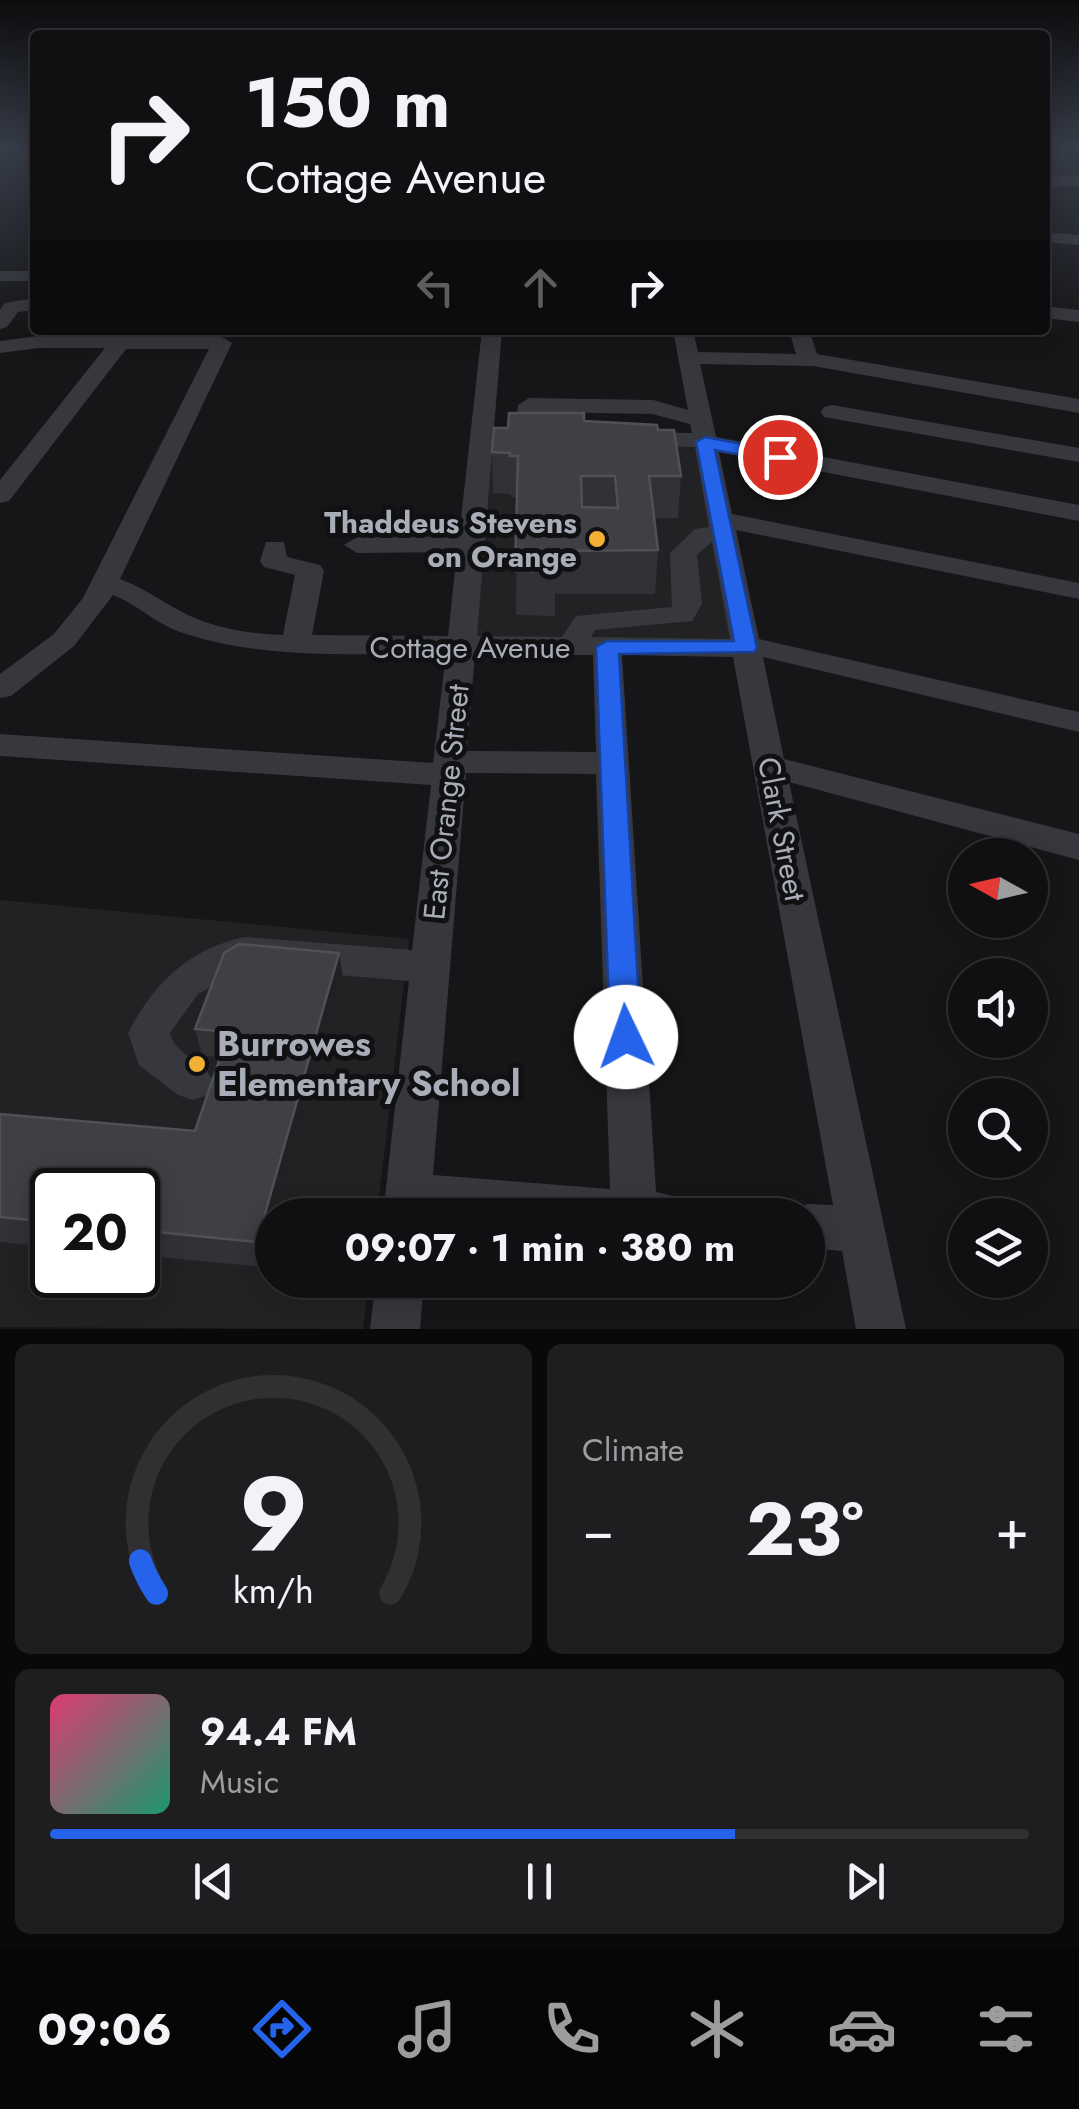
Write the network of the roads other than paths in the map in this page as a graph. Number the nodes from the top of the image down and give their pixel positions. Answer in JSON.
{"nodes":[{"id":1,"x":1050,"y":237,"type":"edge"},
{"id":2,"x":1079,"y":240,"type":"edge"},
{"id":3,"x":0,"y":276,"type":"edge"},
{"id":4,"x":30,"y":276,"type":"edge"},
{"id":5,"x":30,"y":305,"type":"edge"},
{"id":6,"x":1050,"y":313,"type":"edge"},
{"id":7,"x":1079,"y":316,"type":"edge"},
{"id":8,"x":0,"y":323,"type":"edge"},
{"id":9,"x":491,"y":335,"type":"edge"},
{"id":10,"x":684,"y":335,"type":"edge"},
{"id":11,"x":801,"y":335,"type":"edge"},
{"id":12,"x":31,"y":337,"type":"edge"},
{"id":13,"x":120,"y":343,"type":"junction"},
{"id":14,"x":0,"y":347,"type":"edge"},
{"id":15,"x":688,"y":358,"type":"junction"},
{"id":16,"x":808,"y":359,"type":"junction"},
{"id":17,"x":0,"y":364,"type":"edge"},
{"id":18,"x":1079,"y":406,"type":"edge"},
{"id":19,"x":832,"y":412,"type":"dead end"},
{"id":20,"x":703,"y":431,"type":"junction"},
{"id":21,"x":481,"y":437,"type":"junction"},
{"id":22,"x":613,"y":448,"type":"edge"},
{"id":23,"x":1079,"y":455,"type":"edge"},
{"id":24,"x":0,"y":496,"type":"edge"},
{"id":25,"x":1079,"y":513,"type":"edge"},
{"id":26,"x":716,"y":529,"type":"junction"},
{"id":27,"x":470,"y":544,"type":"junction"},
{"id":28,"x":357,"y":545,"type":"dead end"},
{"id":29,"x":274,"y":548,"type":"dead end"},
{"id":30,"x":106,"y":583,"type":"junction"},
{"id":31,"x":1079,"y":591,"type":"edge"},
{"id":32,"x":295,"y":646,"type":"junction"},
{"id":33,"x":461,"y":647,"type":"junction"},
{"id":34,"x":589,"y":647,"type":"junction"},
{"id":35,"x":746,"y":648,"type":"junction"},
{"id":36,"x":0,"y":689,"type":"edge"},
{"id":37,"x":1079,"y":722,"type":"edge"},
{"id":38,"x":0,"y":746,"type":"edge"},
{"id":39,"x":613,"y":763,"type":"junction"},
{"id":40,"x":770,"y":766,"type":"junction"},
{"id":41,"x":449,"y":768,"type":"junction"},
{"id":42,"x":1079,"y":846,"type":"edge"},
{"id":43,"x":430,"y":968,"type":"junction"},
{"id":44,"x":193,"y":1082,"type":"dead end"},
{"id":45,"x":408,"y":1198,"type":"edge"},
{"id":46,"x":651,"y":1198,"type":"edge"},
{"id":47,"x":825,"y":1227,"type":"edge"},
{"id":48,"x":862,"y":1230,"type":"junction"},
{"id":49,"x":398,"y":1298,"type":"edge"},
{"id":50,"x":395,"y":1329,"type":"edge"},
{"id":51,"x":881,"y":1329,"type":"edge"}],
"edges":[{"from":1,"to":2,"type":"street"},
{"from":3,"to":4,"type":"street"},
{"from":5,"to":8,"type":"street"},
{"from":6,"to":7,"type":"street"},
{"from":9,"to":21,"type":"street","name":"East Orange Street"},
{"from":10,"to":15,"type":"street","name":"Clark Street"},
{"from":11,"to":16,"type":"street"},
{"from":12,"to":13,"type":"street"},
{"from":12,"to":14,"type":"street"},
{"from":12,"to":17,"type":"street"},
{"from":13,"to":24,"type":"street"},
{"from":13,"to":30,"type":"street"},
{"from":15,"to":16,"type":"street"},
{"from":15,"to":20,"type":"street","name":"Clark Street"},
{"from":16,"to":18,"type":"street"},
{"from":19,"to":23,"type":"street"},
{"from":20,"to":21,"type":"street"},
{"from":20,"to":22,"type":"street"},
{"from":20,"to":25,"type":"street"},
{"from":20,"to":26,"type":"street","name":"Clark Street"},
{"from":21,"to":27,"type":"street","name":"East Orange Street"},
{"from":26,"to":31,"type":"street"},
{"from":26,"to":34,"type":"street"},
{"from":26,"to":35,"type":"street","name":"Clark Street"},
{"from":27,"to":28,"type":"street"},
{"from":27,"to":33,"type":"street","name":"East Orange Street"},
{"from":29,"to":32,"type":"street"},
{"from":30,"to":32,"type":"street","name":"Cottage Avenue"},
{"from":30,"to":36,"type":"street"},
{"from":32,"to":33,"type":"street","name":"Cottage Avenue"},
{"from":33,"to":34,"type":"street","name":"Cottage Avenue"},
{"from":33,"to":41,"type":"street","name":"East Orange Street"},
{"from":34,"to":35,"type":"street","name":"Cottage Avenue"},
{"from":34,"to":39,"type":"street"},
{"from":35,"to":37,"type":"street","name":"Cottage Avenue"},
{"from":35,"to":40,"type":"street","name":"Clark Street"},
{"from":38,"to":41,"type":"street"},
{"from":39,"to":41,"type":"street"},
{"from":39,"to":46,"type":"street"},
{"from":40,"to":42,"type":"street"},
{"from":40,"to":48,"type":"street","name":"Clark Street"},
{"from":41,"to":43,"type":"street","name":"East Orange Street"},
{"from":43,"to":44,"type":"street"},
{"from":43,"to":45,"type":"street","name":"East Orange Street"},
{"from":47,"to":48,"type":"street"},
{"from":48,"to":51,"type":"street","name":"Clark Street"},
{"from":49,"to":50,"type":"street"}]}
